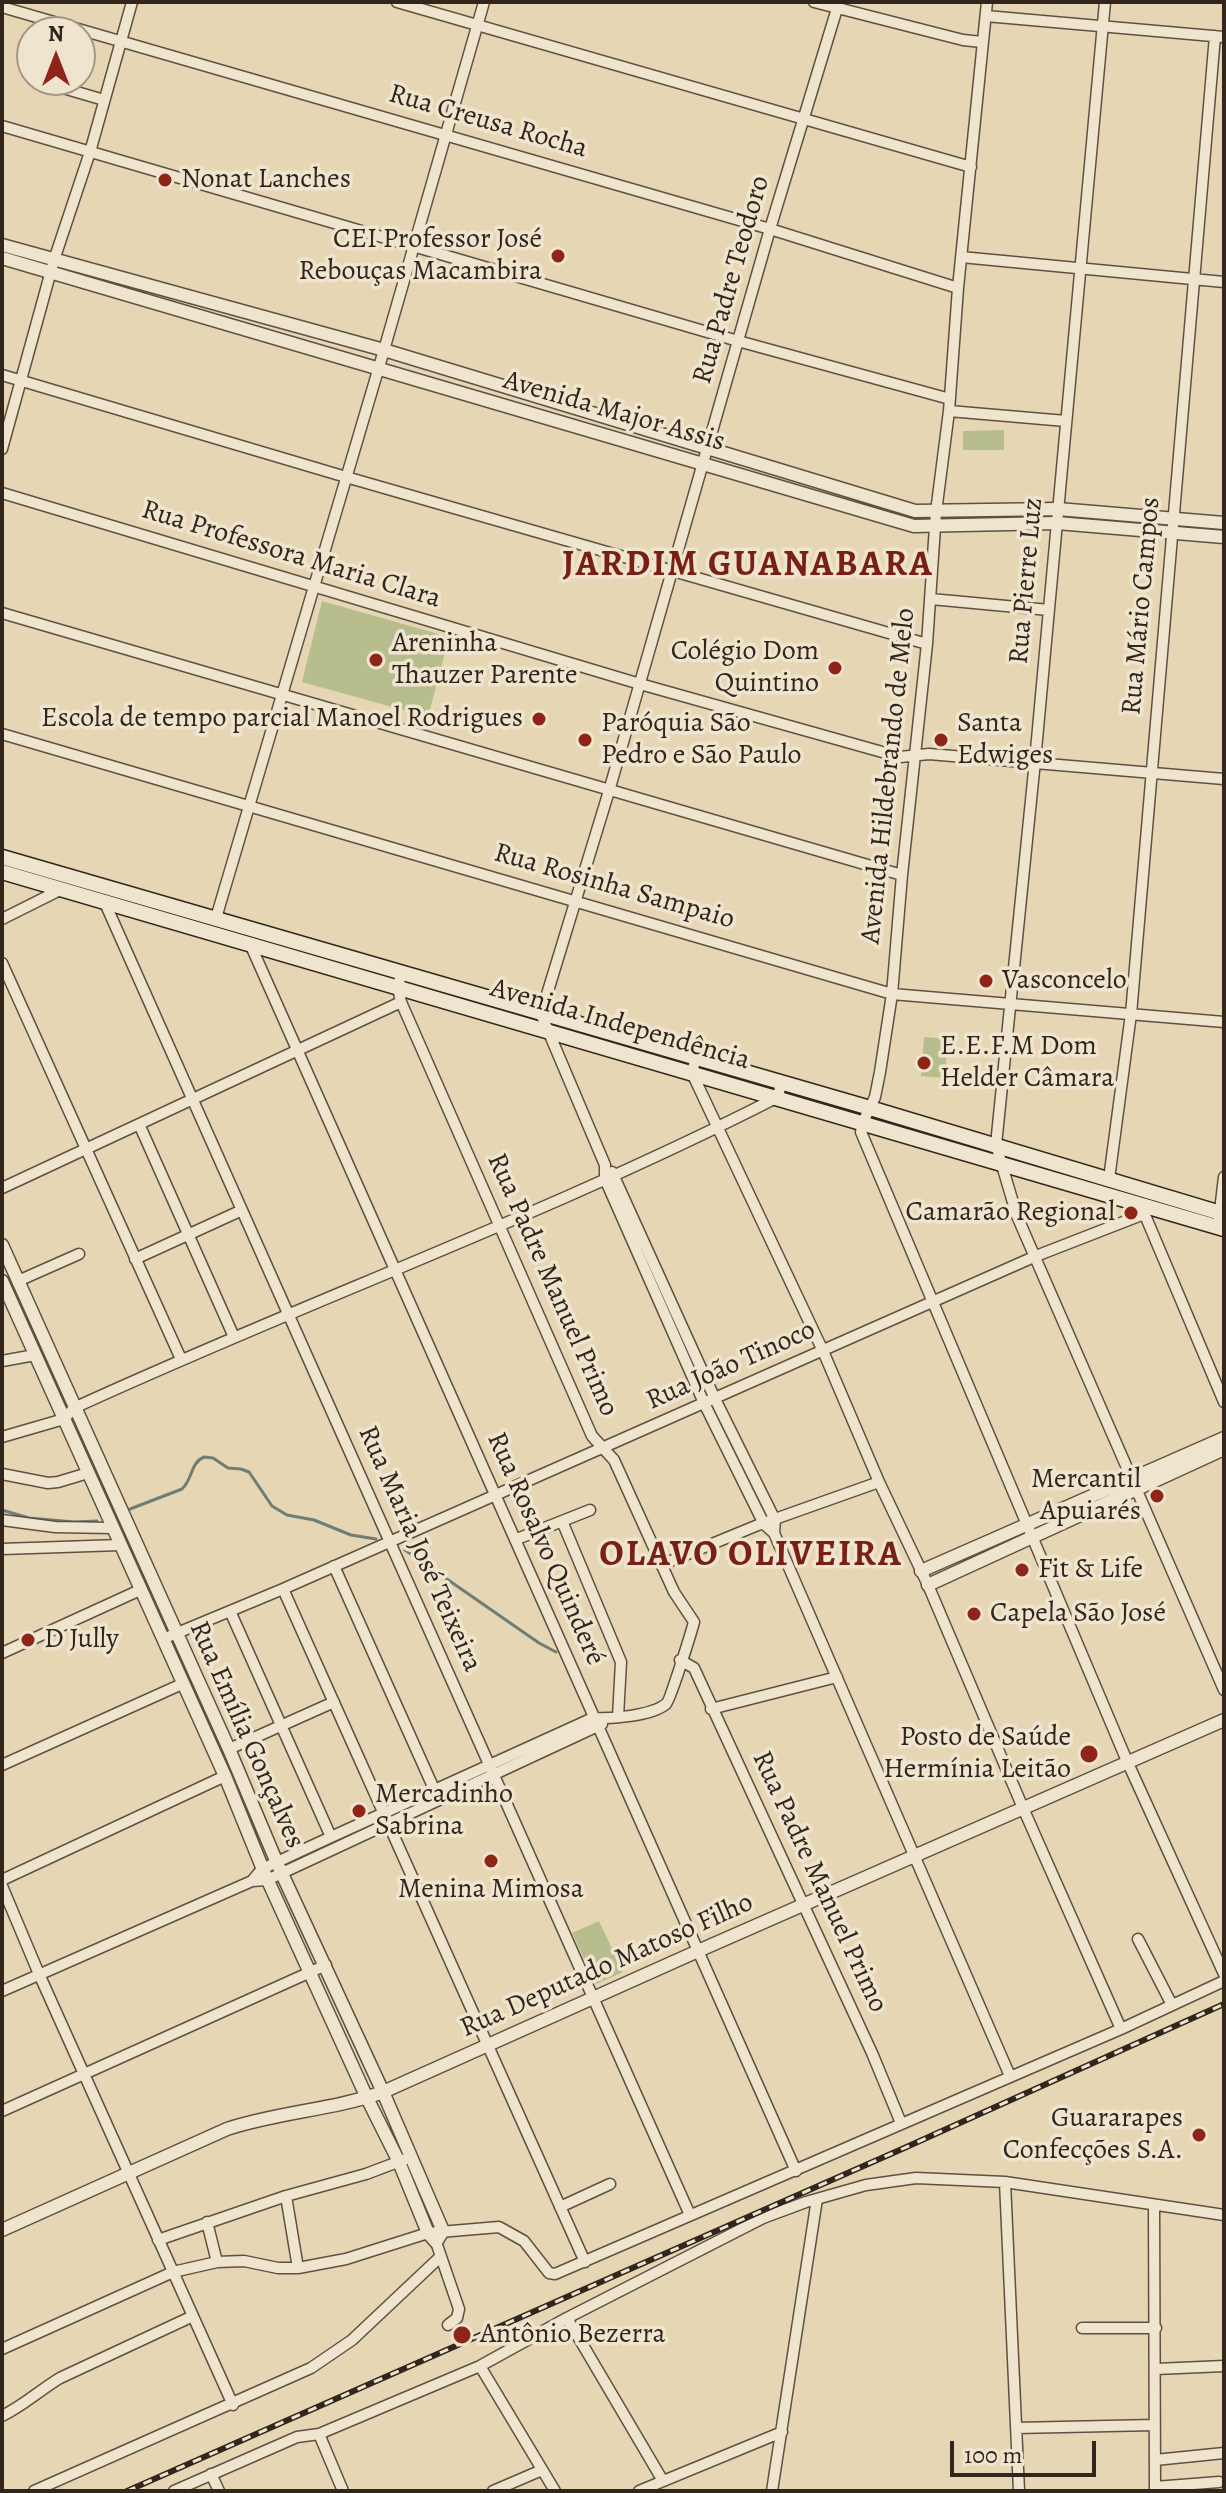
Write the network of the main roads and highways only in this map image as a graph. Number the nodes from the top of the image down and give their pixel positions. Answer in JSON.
{"nodes":[{"id":1,"x":2,"y":857,"type":"edge"},
{"id":2,"x":2,"y":872,"type":"edge"},
{"id":3,"x":400,"y":988,"type":"junction"},
{"id":4,"x":780,"y":1090,"type":"junction"},
{"id":5,"x":1221,"y":1221,"type":"edge"}],
"edges":[{"from":1,"to":3,"type":"main road","name":"Avenida Independência"},
{"from":2,"to":3,"type":"main road","name":"Avenida Independência"},
{"from":3,"to":4,"type":"main road","name":"Avenida Independência"},
{"from":3,"to":4,"type":"main road","name":"Avenida Independência"},
{"from":4,"to":5,"type":"main road","name":"Avenida Independência"},
{"from":4,"to":5,"type":"main road","name":"Avenida Independência"}]}
